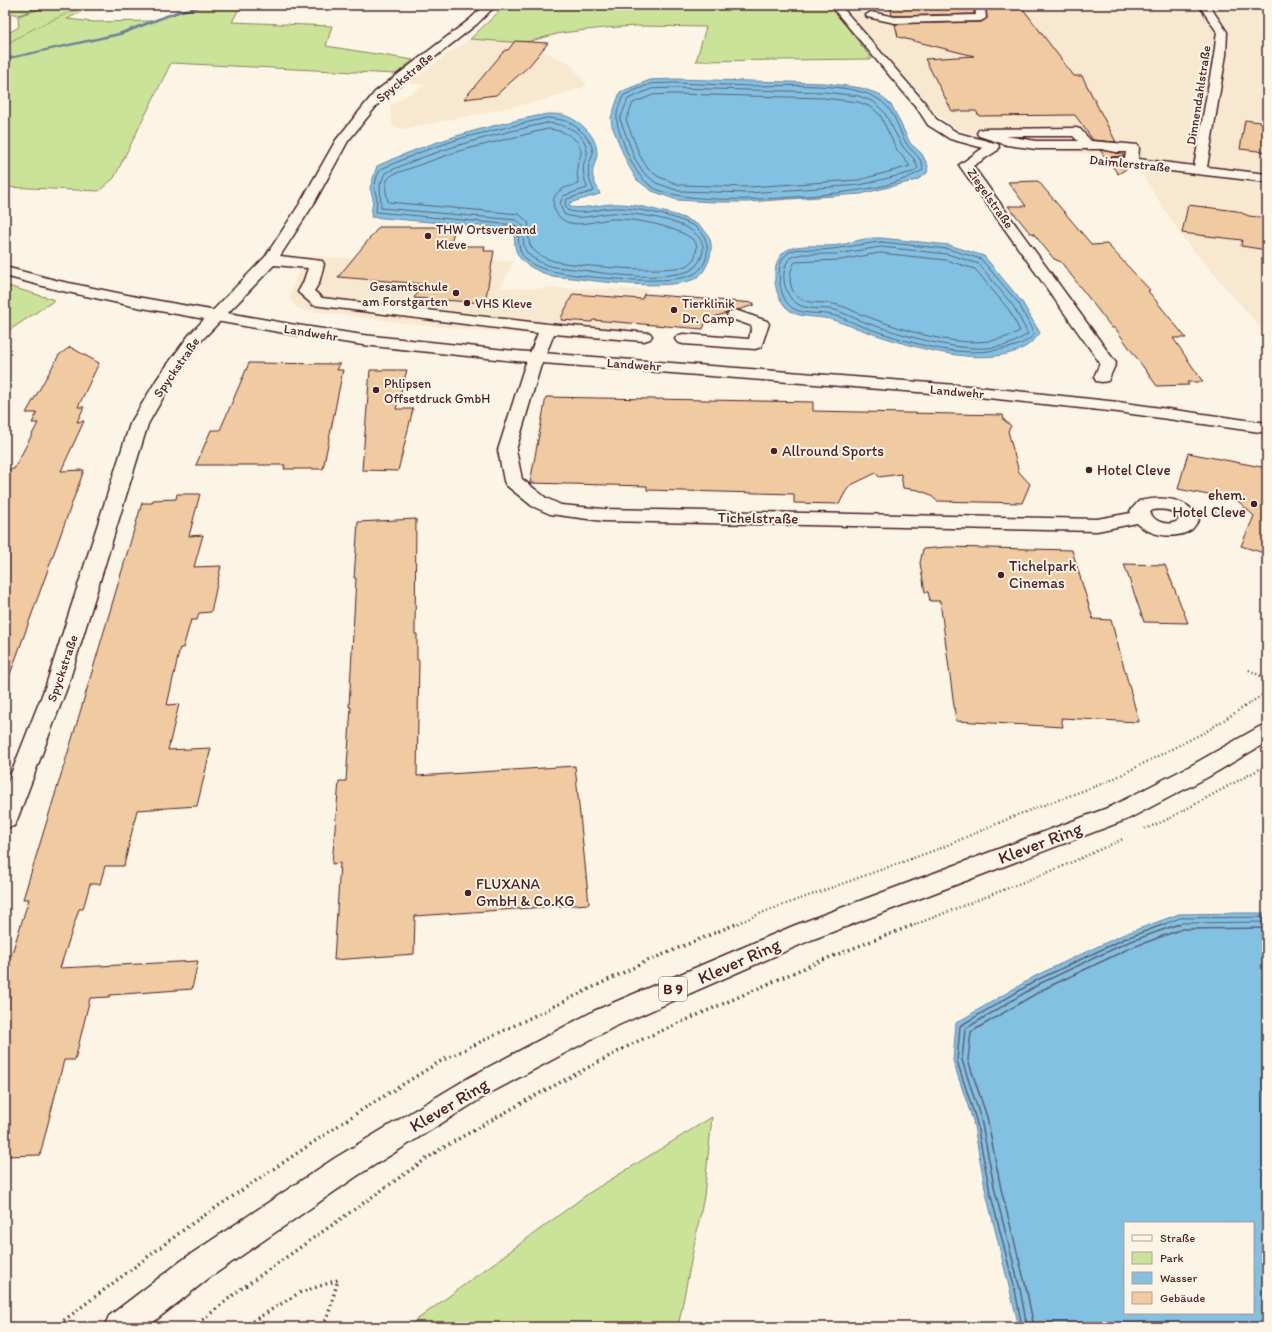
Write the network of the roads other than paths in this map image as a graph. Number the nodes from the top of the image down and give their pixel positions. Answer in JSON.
{"nodes":[{"id":1,"x":491,"y":5,"type":"edge"},
{"id":2,"x":835,"y":5,"type":"edge"},
{"id":3,"x":876,"y":5,"type":"edge"},
{"id":4,"x":1204,"y":5,"type":"edge"},
{"id":5,"x":980,"y":8,"type":"dead end"},
{"id":6,"x":871,"y":15,"type":"junction"},
{"id":7,"x":846,"y":16,"type":"junction"},
{"id":8,"x":993,"y":147,"type":"junction"},
{"id":9,"x":1086,"y":151,"type":"junction"},
{"id":10,"x":1108,"y":160,"type":"dead end"},
{"id":11,"x":1131,"y":163,"type":"junction"},
{"id":12,"x":1200,"y":171,"type":"junction"},
{"id":13,"x":1267,"y":178,"type":"edge"},
{"id":14,"x":270,"y":260,"type":"junction"},
{"id":15,"x":5,"y":271,"type":"edge"},
{"id":16,"x":735,"y":315,"type":"dead end"},
{"id":17,"x":216,"y":316,"type":"junction"},
{"id":18,"x":548,"y":328,"type":"junction"},
{"id":19,"x":644,"y":336,"type":"dead end"},
{"id":20,"x":683,"y":340,"type":"dead end"},
{"id":21,"x":536,"y":357,"type":"junction"},
{"id":22,"x":1102,"y":377,"type":"dead end"},
{"id":23,"x":1267,"y":428,"type":"edge"},
{"id":24,"x":1188,"y":516,"type":"road end"},
{"id":25,"x":1267,"y":732,"type":"edge"},
{"id":26,"x":5,"y":820,"type":"edge"},
{"id":27,"x":121,"y":1327,"type":"edge"}],
"edges":[{"from":1,"to":14,"type":"street","name":"Spyckstraße"},
{"from":2,"to":7,"type":"street","name":"Ziegelstraße"},
{"from":3,"to":6,"type":"street"},
{"from":4,"to":12,"type":"street","name":"Dinnendahlstraße"},
{"from":5,"to":6,"type":"street"},
{"from":6,"to":7,"type":"street"},
{"from":7,"to":8,"type":"street","name":"Ziegelstraße"},
{"from":8,"to":9,"type":"street","name":"Daimlerstraße"},
{"from":8,"to":22,"type":"street","name":"Ziegelstraße"},
{"from":9,"to":9,"type":"street"},
{"from":9,"to":11,"type":"street"},
{"from":10,"to":11,"type":"street","name":"Daimlerstraße"},
{"from":11,"to":12,"type":"street","name":"Daimlerstraße"},
{"from":12,"to":13,"type":"street","name":"Daimlerstraße"},
{"from":14,"to":17,"type":"street","name":"Spyckstraße"},
{"from":14,"to":18,"type":"street"},
{"from":15,"to":17,"type":"street","name":"Landwehr"},
{"from":16,"to":20,"type":"street"},
{"from":17,"to":21,"type":"street","name":"Landwehr"},
{"from":17,"to":26,"type":"street","name":"Spyckstraße"},
{"from":18,"to":19,"type":"street"},
{"from":18,"to":21,"type":"street","name":"Tichelstraße"},
{"from":21,"to":23,"type":"street","name":"Landwehr"},
{"from":21,"to":24,"type":"street","name":"Tichelstraße"},
{"from":25,"to":27,"type":"street","name":"Klever Ring","number":"B 9"}]}
